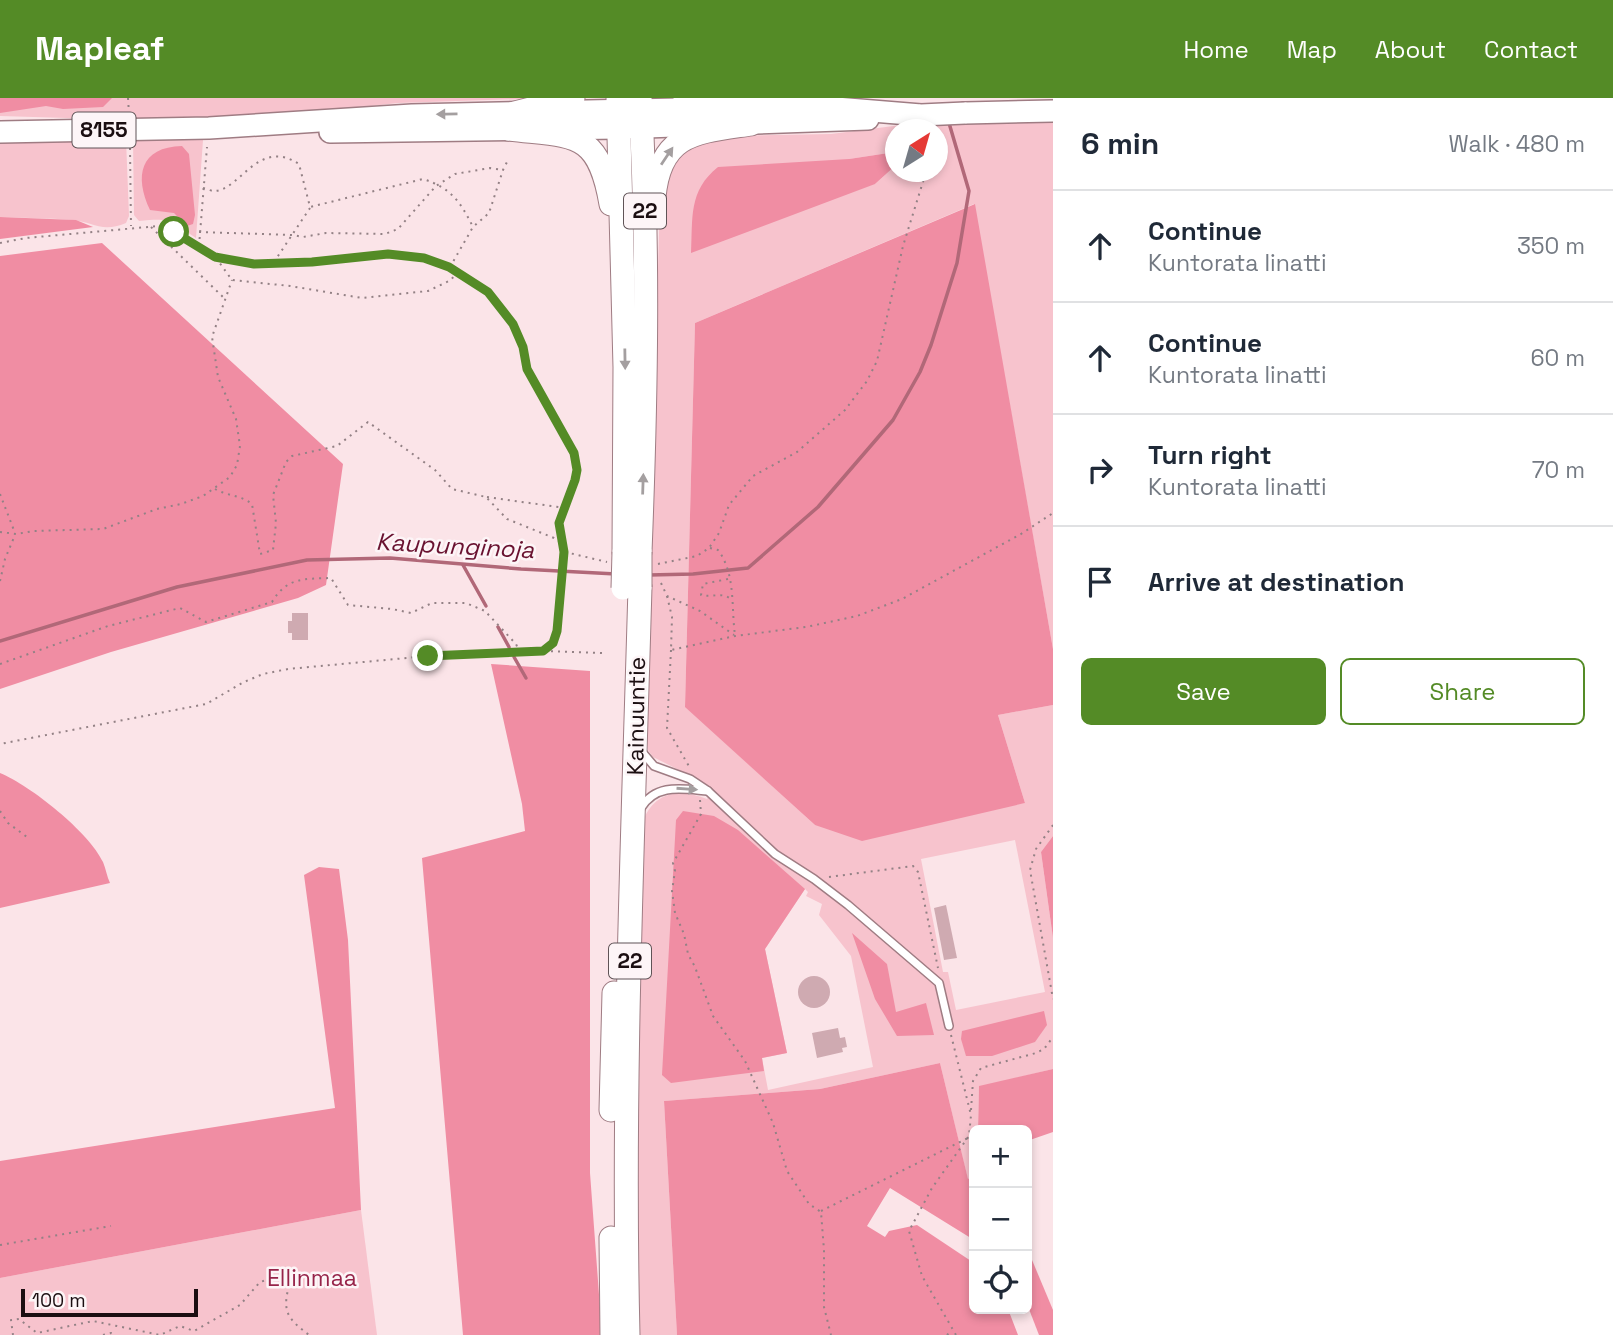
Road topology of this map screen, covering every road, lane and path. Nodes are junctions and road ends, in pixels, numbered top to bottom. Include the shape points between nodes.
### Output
1 (128, 98) edge
2 (573, 98) edge
3 (685, 98) edge
4 (1053, 111) edge
5 (630, 112) edge
6 (129, 114) dead end
7 (756, 116) junction
8 (512, 121) junction
9 (209, 128) junction
10 (0, 132) edge
11 (130, 147) dead end
12 (509, 160) dead end
13 (503, 170) junction
14 (923, 182) edge
15 (439, 184) junction
16 (203, 188) junction
17 (310, 207) junction
18 (151, 226) junction
19 (473, 227) junction
20 (131, 228) junction
21 (199, 232) junction
22 (293, 235) junction
23 (0, 243) edge
24 (199, 247) junction
25 (215, 257) junction
26 (273, 263) junction
27 (449, 267) junction
28 (458, 271) junction
29 (232, 280) junction
30 (635, 293) junction
31 (225, 300) junction
32 (215, 489) junction
33 (0, 494) edge
34 (486, 497) junction
35 (565, 508) junction
36 (1053, 513) edge
37 (0, 532) edge
38 (16, 534) junction
39 (563, 545) junction
40 (709, 548) junction
41 (641, 556) junction
42 (729, 579) junction
43 (0, 581) edge
44 (641, 586) junction
45 (667, 596) junction
46 (734, 601) junction
47 (735, 636) junction
48 (671, 650) junction
49 (543, 651) junction
50 (520, 652) junction
51 (603, 653) dead end
52 (0, 664) edge
53 (635, 738) junction
54 (0, 744) edge
55 (702, 789) junction
56 (0, 811) edge
57 (634, 821) junction
58 (1053, 825) edge
59 (27, 837) dead end
60 (814, 879) junction
61 (939, 983) junction
62 (1053, 999) edge
63 (949, 1026) joint
64 (1053, 1037) edge
65 (971, 1115) junction
66 (970, 1125) edge
67 (969, 1136) joint
68 (821, 1212) junction
69 (111, 1226) dead end
70 (0, 1245) edge
71 (953, 1330) junction
72 (13, 1335) edge
73 (103, 1335) edge
74 (115, 1335) edge
75 (309, 1335) edge
76 (612, 1335) edge
77 (628, 1335) edge
78 (831, 1335) edge
79 (947, 1335) edge
80 (956, 1335) edge

1 - 6 path
2 - 8 highway
3 - 7 highway
4 - 7 main road, bridge via 917,114 835,122
5 - 7 main road
5 - 8 main road, 8155
5 - 30 highway, Kainuuntie / 22
30 -> 7 highway via 663,158 682,140
8 - 9 main road, 8155 via 337,132
8 - 30 highway via 581,140 598,158
9 - 10 main road, 8155
9 - 16 path
11 - 20 path
12 - 13 path
13 - 15 path via 472,169
13 - 19 path via 489,213
14 - 40 path via 879,353 867,380 845,410 797,452 753,476 729,505
15 - 17 path via 423,179
15 - 19 path via 461,203
15 - 22 path via 398,229 385,234
16 - 17 path via 216,191 258,163 287,156 299,164
16 - 21 path
17 - 22 path
18 - 20 path
18 - 24 path via 174,232
18 - 31 path
19 - 27 path
20 - 23 path
21 - 22 path
21 - 24 path
22 - 26 path
24 - 25 path
25 - 26 path
25 - 29 path
26 - 27 path via 388,254 424,258
27 - 28 path
28 - 29 path via 451,280 428,291 362,298
28 - 35 path via 488,292 513,324 527,369 574,453 577,470
29 - 31 path
30 - 41 highway, Kainuuntie / 22
31 - 32 path via 212,337 218,377 236,419 240,446 237,465
32 - 34 path via 252,504 260,554 273,550 273,495 286,462 292,456 337,446 368,422 435,470 452,489
32 - 38 path via 103,529
33 - 38 path
34 - 35 path
34 - 39 path via 507,519
35 - 39 path via 559,523
36 - 47 path via 879,608 834,622
37 - 38 path
38 - 43 path
39 - 49 path via 557,631 553,643
40 - 41 path via 697,556
40 - 42 path via 718,550
41 - 44 highway, Kainuuntie / 22, bridge
42 - 46 path
42 - 46 path via 703,584 701,595 727,595
44 - 45 path
44 - 53 highway, Kainuuntie / 22
44 - 76 highway, Kainuuntie / 22 via 611,1066
45 - 47 path via 700,611
45 - 48 path
46 - 47 path
47 - 48 path
48 - 55 path via 667,728
49 - 50 path
49 - 51 path
50 - 52 path via 492,616 466,603 432,603 411,613 348,605 331,578 320,578 300,579 279,589 272,602 206,622 180,608 108,626
50 - 54 path via 428,656 264,674 206,704
53 - 55 lane via 654,766 690,779
53 - 57 highway, Kainuuntie / 22
57 -> 55 lane via 652,794
55 - 60 lane via 775,854
55 - 68 path via 701,814 673,863 675,913 713,1016 744,1061 773,1123 788,1171 809,1204
56 - 59 path
57 - 77 highway, Kainuuntie / 22 via 626,1147
58 - 62 path via 1036,849 1030,870
60 - 61 lane
60 - 61 path via 913,866 918,872
61 - 63 lane
63 - 65 path
64 - 65 path via 1044,1049 981,1068 973,1081
65 - 66 path
67 - 68 path
67 - 71 path via 932,1188 909,1231 922,1276
68 - 78 path via 824,1307
69 - 70 path
71 - 79 path
71 - 80 path
72 - 75 path via 11,1320 19,1319 37,1333 93,1321 160,1335 180,1326 194,1331 240,1305 260,1282 273,1278 282,1280 288,1290 288,1316
73 - 74 path

